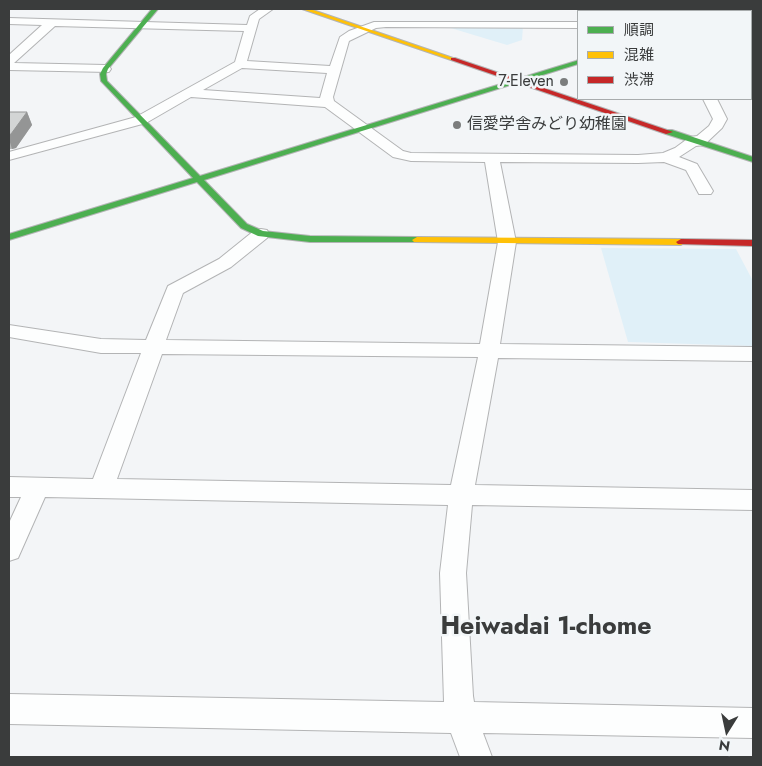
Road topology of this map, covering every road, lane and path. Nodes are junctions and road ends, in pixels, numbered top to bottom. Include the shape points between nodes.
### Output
1 (155, 9) edge
2 (268, 9) edge
3 (305, 9) edge
4 (9, 22) edge
5 (52, 23) junction
6 (142, 25) junction
7 (577, 25) edge
8 (251, 28) junction
9 (364, 28) junction
10 (9, 61) edge
11 (577, 62) edge
12 (240, 64) junction
13 (9, 66) edge
14 (105, 69) junction
15 (334, 70) junction
16 (518, 80) junction
17 (188, 93) junction
18 (710, 100) edge
19 (328, 103) junction
20 (141, 120) junction
21 (363, 128) junction
22 (697, 141) junction
23 (9, 156) edge
24 (666, 157) junction
25 (492, 158) junction
26 (753, 160) edge
27 (197, 178) junction
28 (705, 191) dead end
29 (261, 234) junction
30 (9, 237) edge
31 (507, 242) junction
32 (753, 243) edge
33 (9, 331) edge
34 (152, 346) junction
35 (489, 352) junction
36 (753, 354) edge
37 (9, 487) edge
38 (37, 488) junction
39 (101, 489) junction
40 (461, 494) junction
41 (753, 500) edge
42 (9, 550) edge
43 (9, 709) edge
44 (461, 718) junction
45 (753, 723) edge
46 (476, 757) edge

1 - 6 street
2 - 8 street via 258,14
3 - 9 street
4 - 5 street
5 - 6 street
5 - 10 street
6 - 8 street
6 - 14 street
7 - 9 street via 507,21 386,24
8 - 12 street
9 - 15 street via 344,39
9 - 16 street
11 - 16 street
12 - 15 street
12 - 17 street
13 - 14 street
14 - 20 street via 104,81
15 - 19 street via 326,97
16 - 21 street
16 - 22 street
17 - 19 street
17 - 20 street
18 - 22 street via 720,119 715,128
19 - 21 street
20 - 23 street
20 - 27 street
21 - 25 street via 398,154
21 - 27 street
22 - 24 street
22 - 26 street
24 - 25 street
24 - 28 street via 692,167
25 - 31 street
27 - 29 street via 244,226
27 - 30 street
29 - 31 street via 310,239
29 - 34 street via 225,263 175,290
31 - 32 street
31 - 35 street
33 - 34 street via 101,346
34 - 35 street
34 - 39 street
35 - 36 street
35 - 40 street
37 - 38 street
38 - 39 street
38 - 42 street
39 - 40 street
40 - 41 street
40 - 44 street via 453,573
43 - 44 street
44 - 45 street
44 - 46 street

